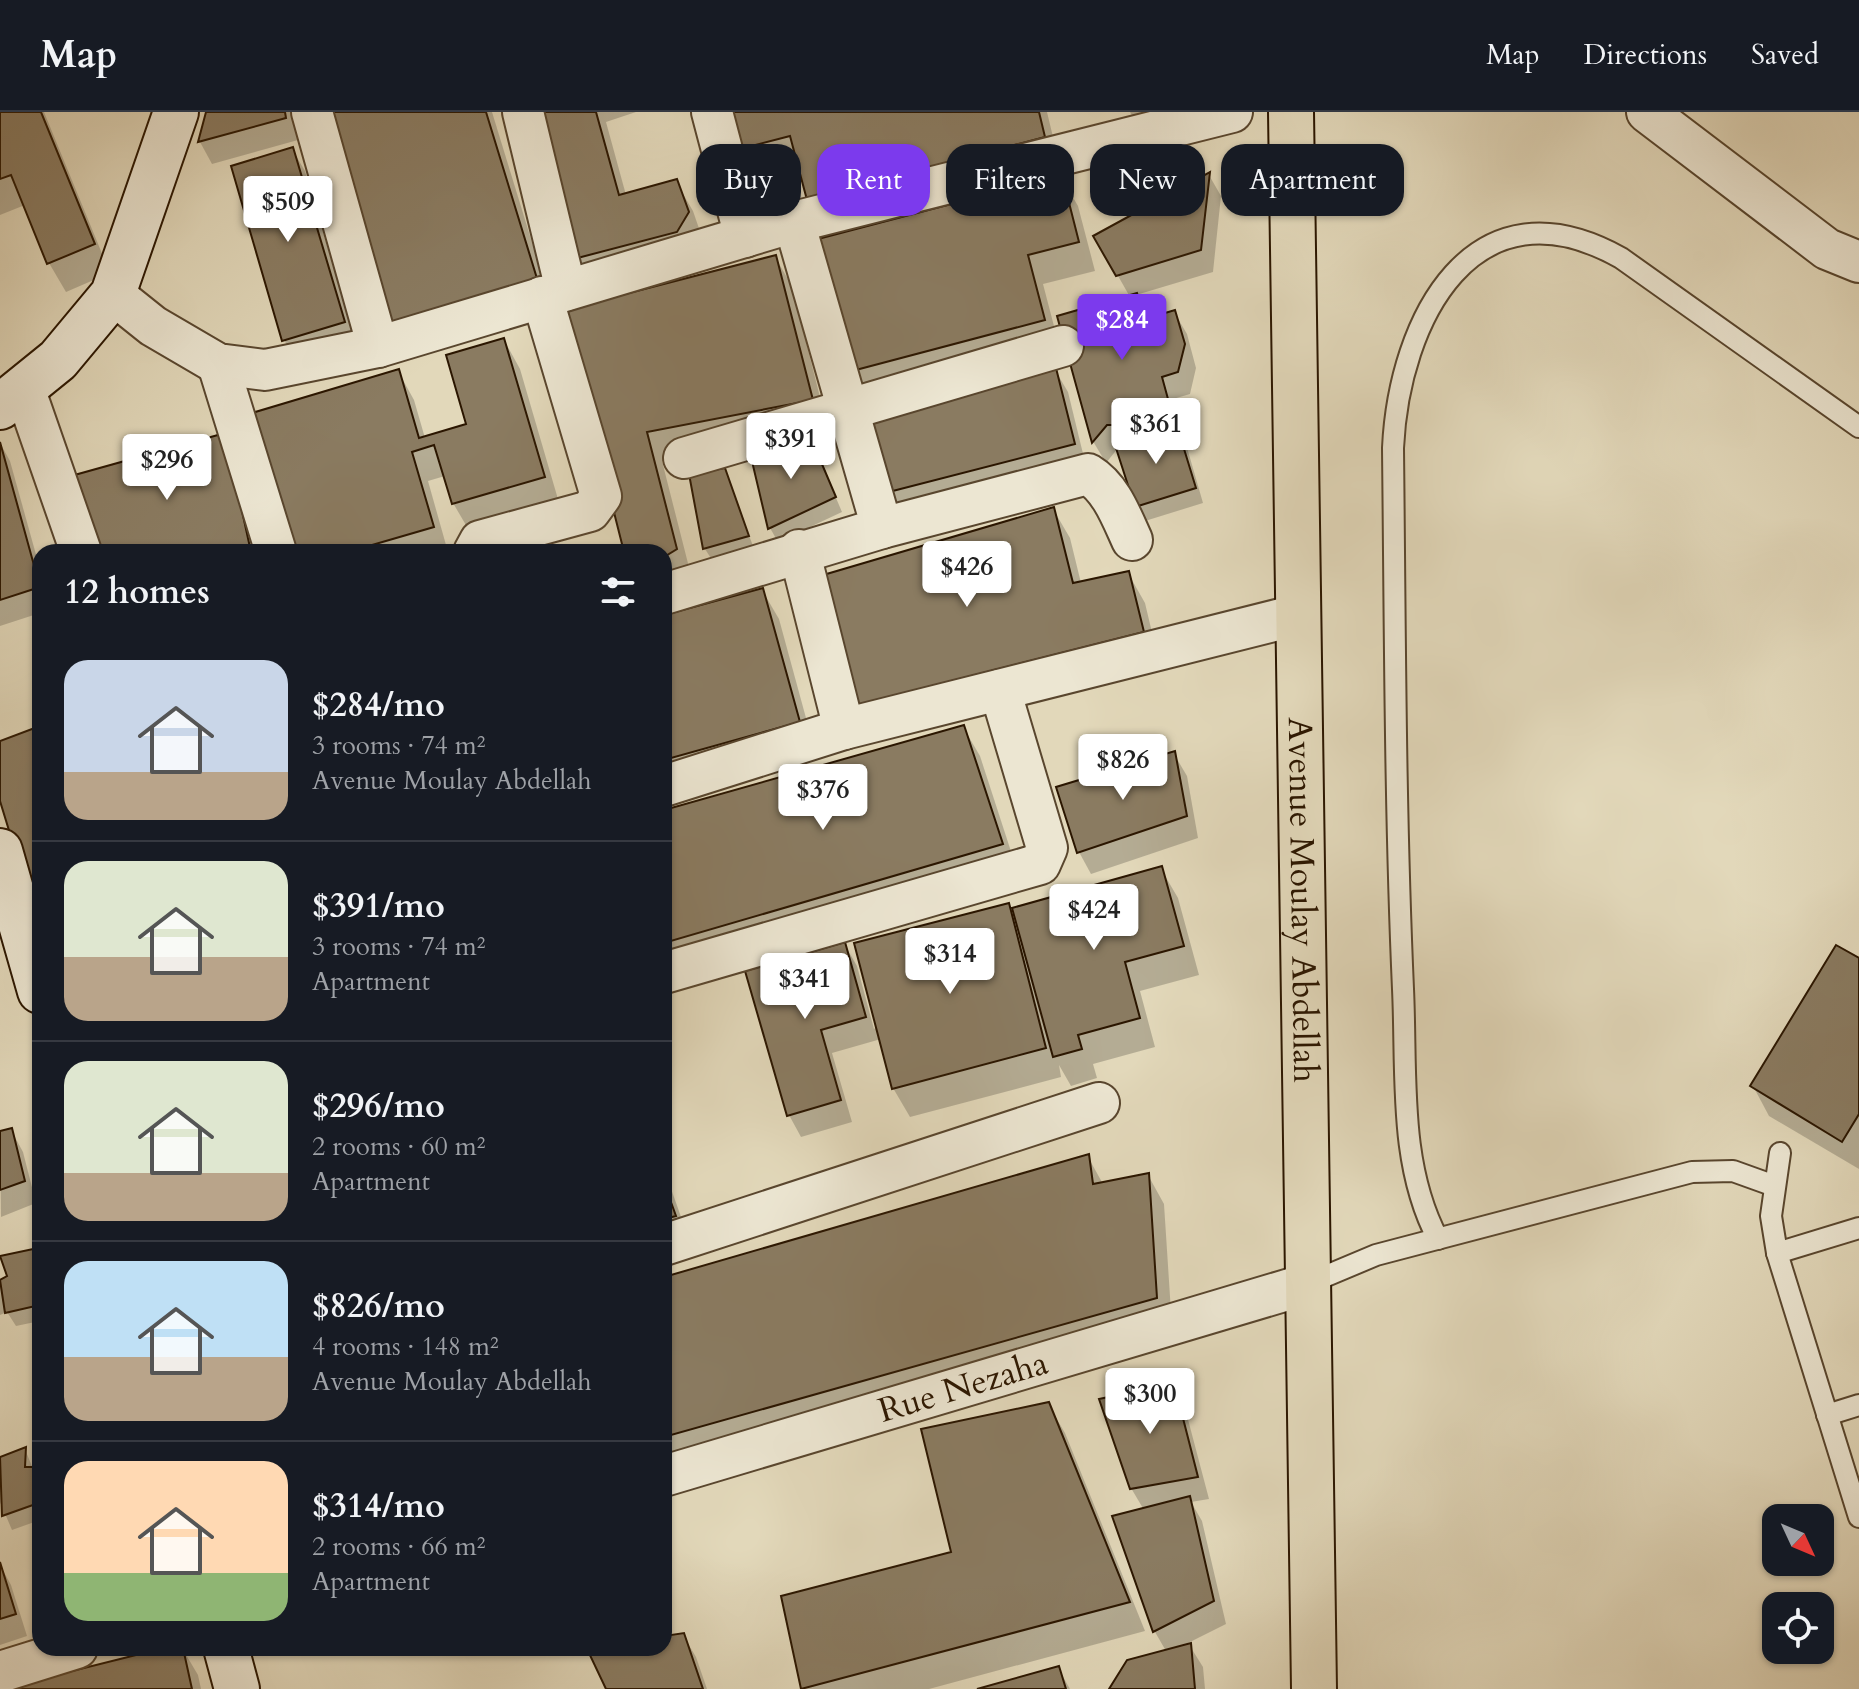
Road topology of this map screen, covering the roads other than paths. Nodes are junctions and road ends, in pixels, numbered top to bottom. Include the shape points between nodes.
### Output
1 (176, 112) edge
2 (312, 112) edge
3 (523, 112) edge
4 (712, 112) edge
5 (1232, 112) edge
6 (1291, 112) edge
7 (1647, 112) edge
8 (794, 222) junction
9 (745, 237) junction
10 (1859, 262) edge
11 (113, 294) junction
12 (554, 294) junction
13 (1063, 346) dead end
14 (378, 347) junction
15 (218, 364) junction
16 (12, 398) edge
17 (848, 410) junction
18 (1859, 427) edge
19 (684, 458) dead end
20 (882, 528) junction
21 (1132, 540) dead end
22 (77, 544) edge
23 (274, 544) edge
24 (478, 544) edge
25 (799, 550) junction
26 (672, 591) edge
27 (1297, 615) junction
28 (1000, 690) junction
29 (844, 729) junction
30 (672, 783) edge
31 (0, 851) edge
32 (32, 963) edge
33 (672, 971) edge
34 (1099, 1103) dead end
35 (1780, 1153) dead end
36 (1772, 1185) junction
37 (1859, 1228) edge
38 (1438, 1239) junction
39 (672, 1242) edge
40 (1777, 1253) junction
41 (1307, 1284) junction
42 (1859, 1405) edge
43 (1827, 1415) junction
44 (672, 1474) edge
45 (1859, 1517) edge
46 (51, 1656) edge
47 (228, 1656) edge
48 (0, 1672) edge
49 (237, 1689) edge
50 (1314, 1689) edge

1 - 11 street
2 - 14 street
3 - 12 street
4 - 9 street
5 - 8 street
6 - 27 main road, Avenue Moulay Abdellah
7 - 10 street via 1827,249
8 - 9 street
8 - 17 street
9 - 12 street
11 - 15 street via 153,326
11 - 16 street via 58,360
12 - 14 street
12 - 24 street via 601,496 590,511
13 - 17 street
14 - 15 street via 265,370
15 - 23 street
16 - 22 street
17 - 19 street
17 - 20 street
18 - 38 lane via 1621,258 1580,238 1530,234 1505,239 1460,264 1429,304 1398,388 1393,526 1397,854 1410,1140 1417,1192
20 - 21 street via 1088,474 1117,506
20 - 25 street
25 - 26 street
25 - 29 street
27 - 28 street
27 - 41 main road, Avenue Moulay Abdellah
28 - 29 street
28 - 33 street via 1047,848 1040,864
29 - 30 street
31 - 32 street
34 - 39 street
35 - 36 lane
36 - 38 lane via 1733,1171 1692,1172
36 - 40 lane
37 - 40 lane
38 - 41 lane via 1376,1255
40 - 43 lane
41 - 44 street, Rue Nezaha
41 - 50 main road, Avenue Moulay Abdellah
42 - 43 lane
43 - 45 lane
46 - 48 street
47 - 49 street

